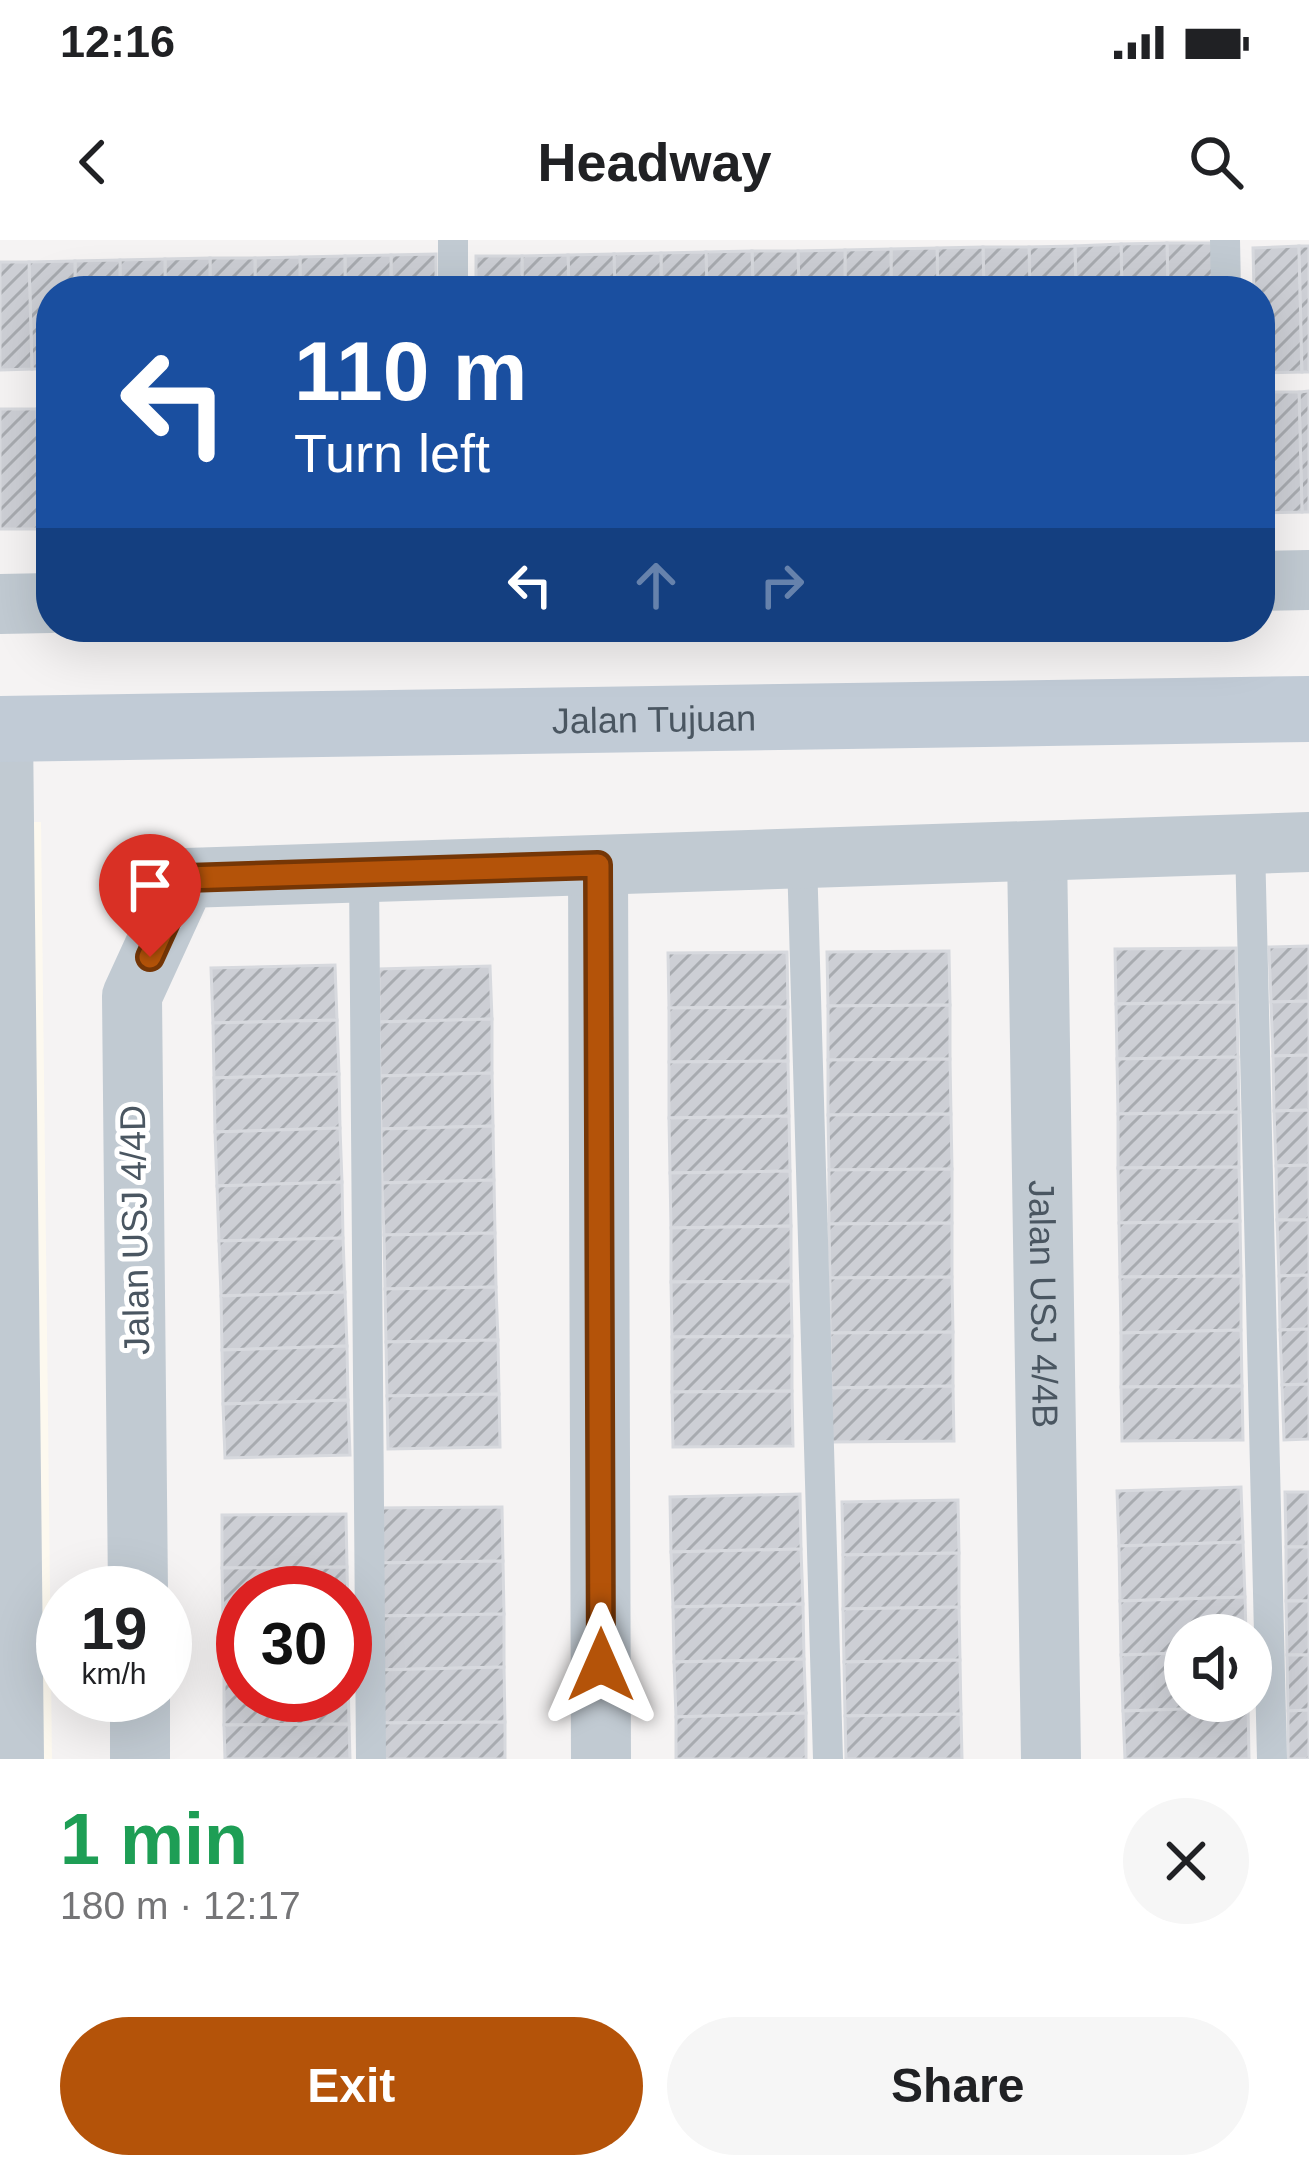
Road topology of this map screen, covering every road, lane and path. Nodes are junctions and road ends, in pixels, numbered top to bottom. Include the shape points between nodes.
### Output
1 (453, 240) edge
2 (1225, 240) edge
3 (453, 276) edge
4 (1226, 276) edge
5 (1309, 580) edge
6 (1275, 581) edge
7 (36, 603) edge
8 (0, 604) edge
9 (1309, 709) edge
10 (1, 729) edge
11 (1309, 842) edge
12 (1250, 844) junction
13 (1037, 851) junction
14 (802, 859) junction
15 (598, 865) junction
16 (364, 872) junction
17 (138, 1566) edge
18 (140, 1722) edge
19 (14, 1759) edge
20 (140, 1759) edge
21 (371, 1759) edge
22 (601, 1759) edge
23 (828, 1759) edge
24 (1051, 1759) edge
25 (1272, 1759) edge

1 - 3 lane
2 - 4 lane
5 - 6 street
7 - 8 street
9 - 10 street, Jalan Tujuan
10 - 19 street
11 - 12 street
12 - 13 street
12 - 25 lane
13 - 14 street
13 - 24 street, Jalan USJ 4/4B
14 - 15 street
14 - 23 lane
15 - 16 street
15 - 22 street
16 - 17 street, Jalan USJ 4/4D via 186,878 132,996
16 - 21 lane
18 - 20 street

